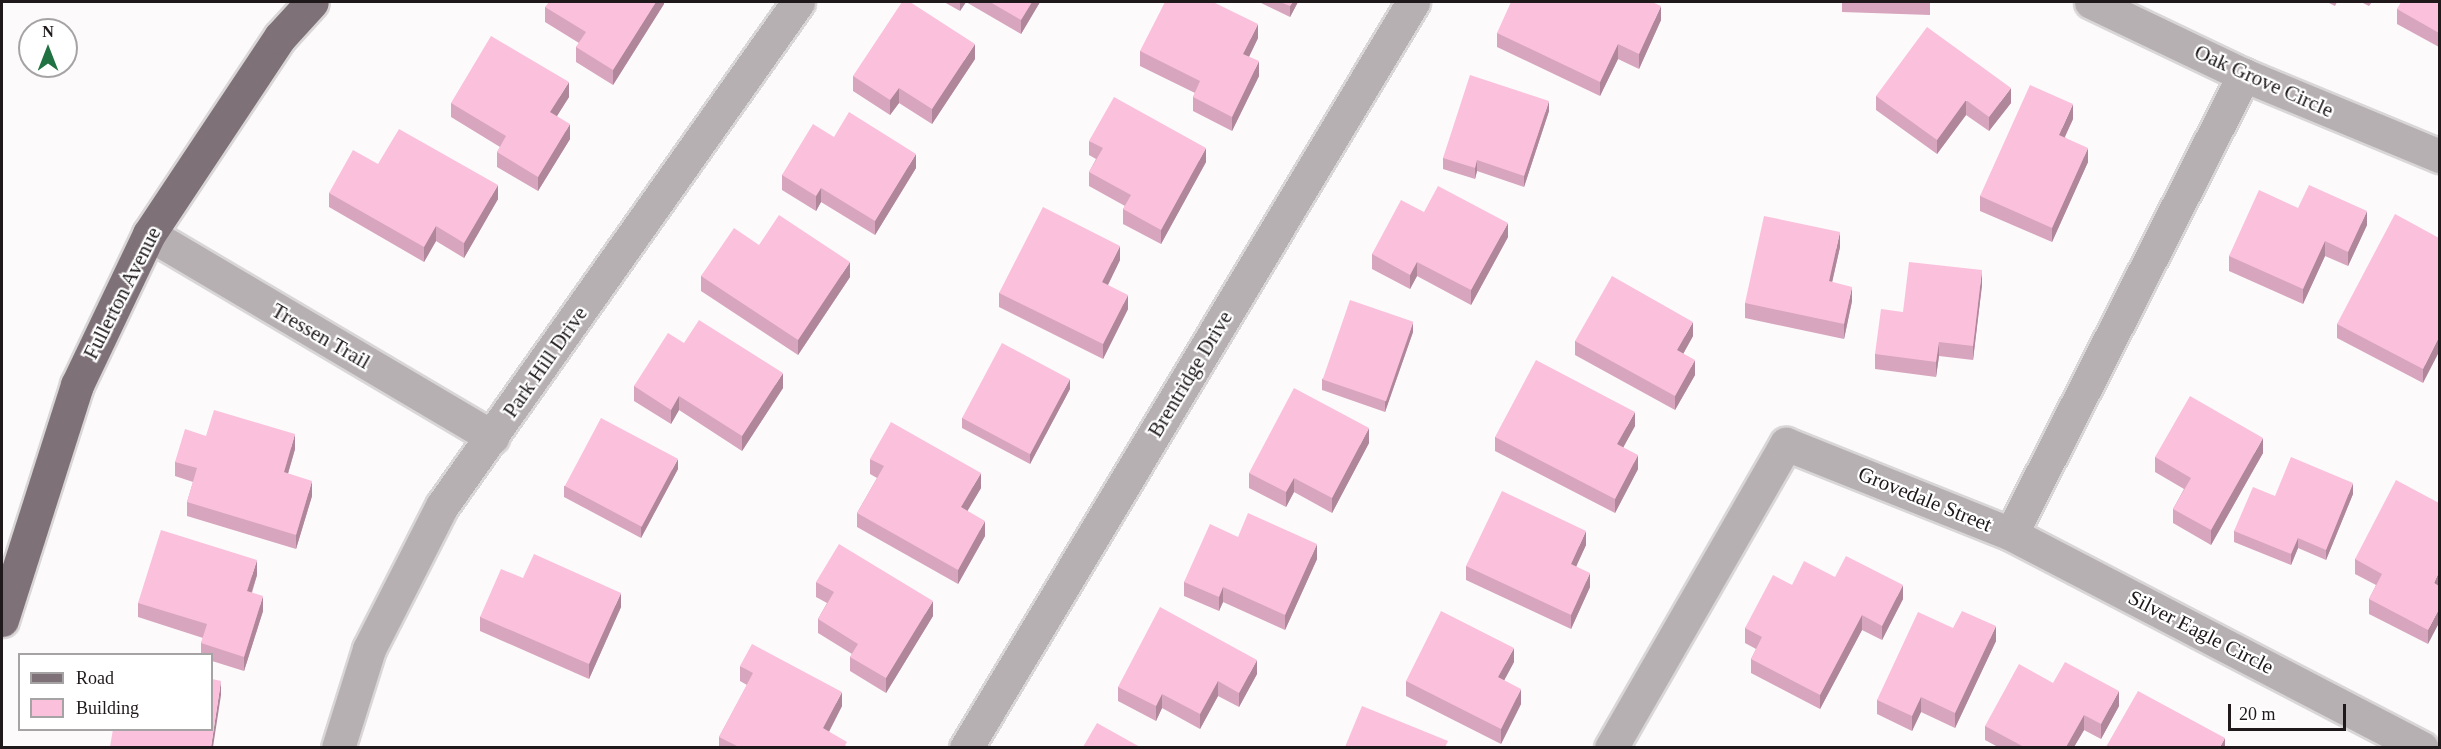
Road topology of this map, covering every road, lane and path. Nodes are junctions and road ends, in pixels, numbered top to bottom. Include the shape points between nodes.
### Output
1 (312, 2) edge
2 (798, 2) edge
3 (1413, 2) edge
4 (2091, 2) edge
5 (2244, 75) junction
6 (2439, 156) edge
7 (149, 234) junction
8 (492, 437) junction
9 (2011, 534) junction
10 (2, 620) edge
11 (338, 747) edge
12 (966, 747) edge
13 (1611, 747) edge
14 (2422, 747) edge

1 - 7 main road, Fullerton Avenue via 280,38
2 - 8 street, Park Hill Drive
3 - 12 street, Brentridge Drive
4 - 5 street, Oak Grove Circle
5 - 6 street, Oak Grove Circle
5 - 9 street, Grovedale Street
7 - 8 street, Tressen Trail
7 - 10 main road, Fullerton Avenue via 77,385
8 - 11 street, Park Hill Drive via 442,506 369,649
9 - 13 street, Grovedale Street via 1786,444
9 - 14 street, Silver Eagle Circle

